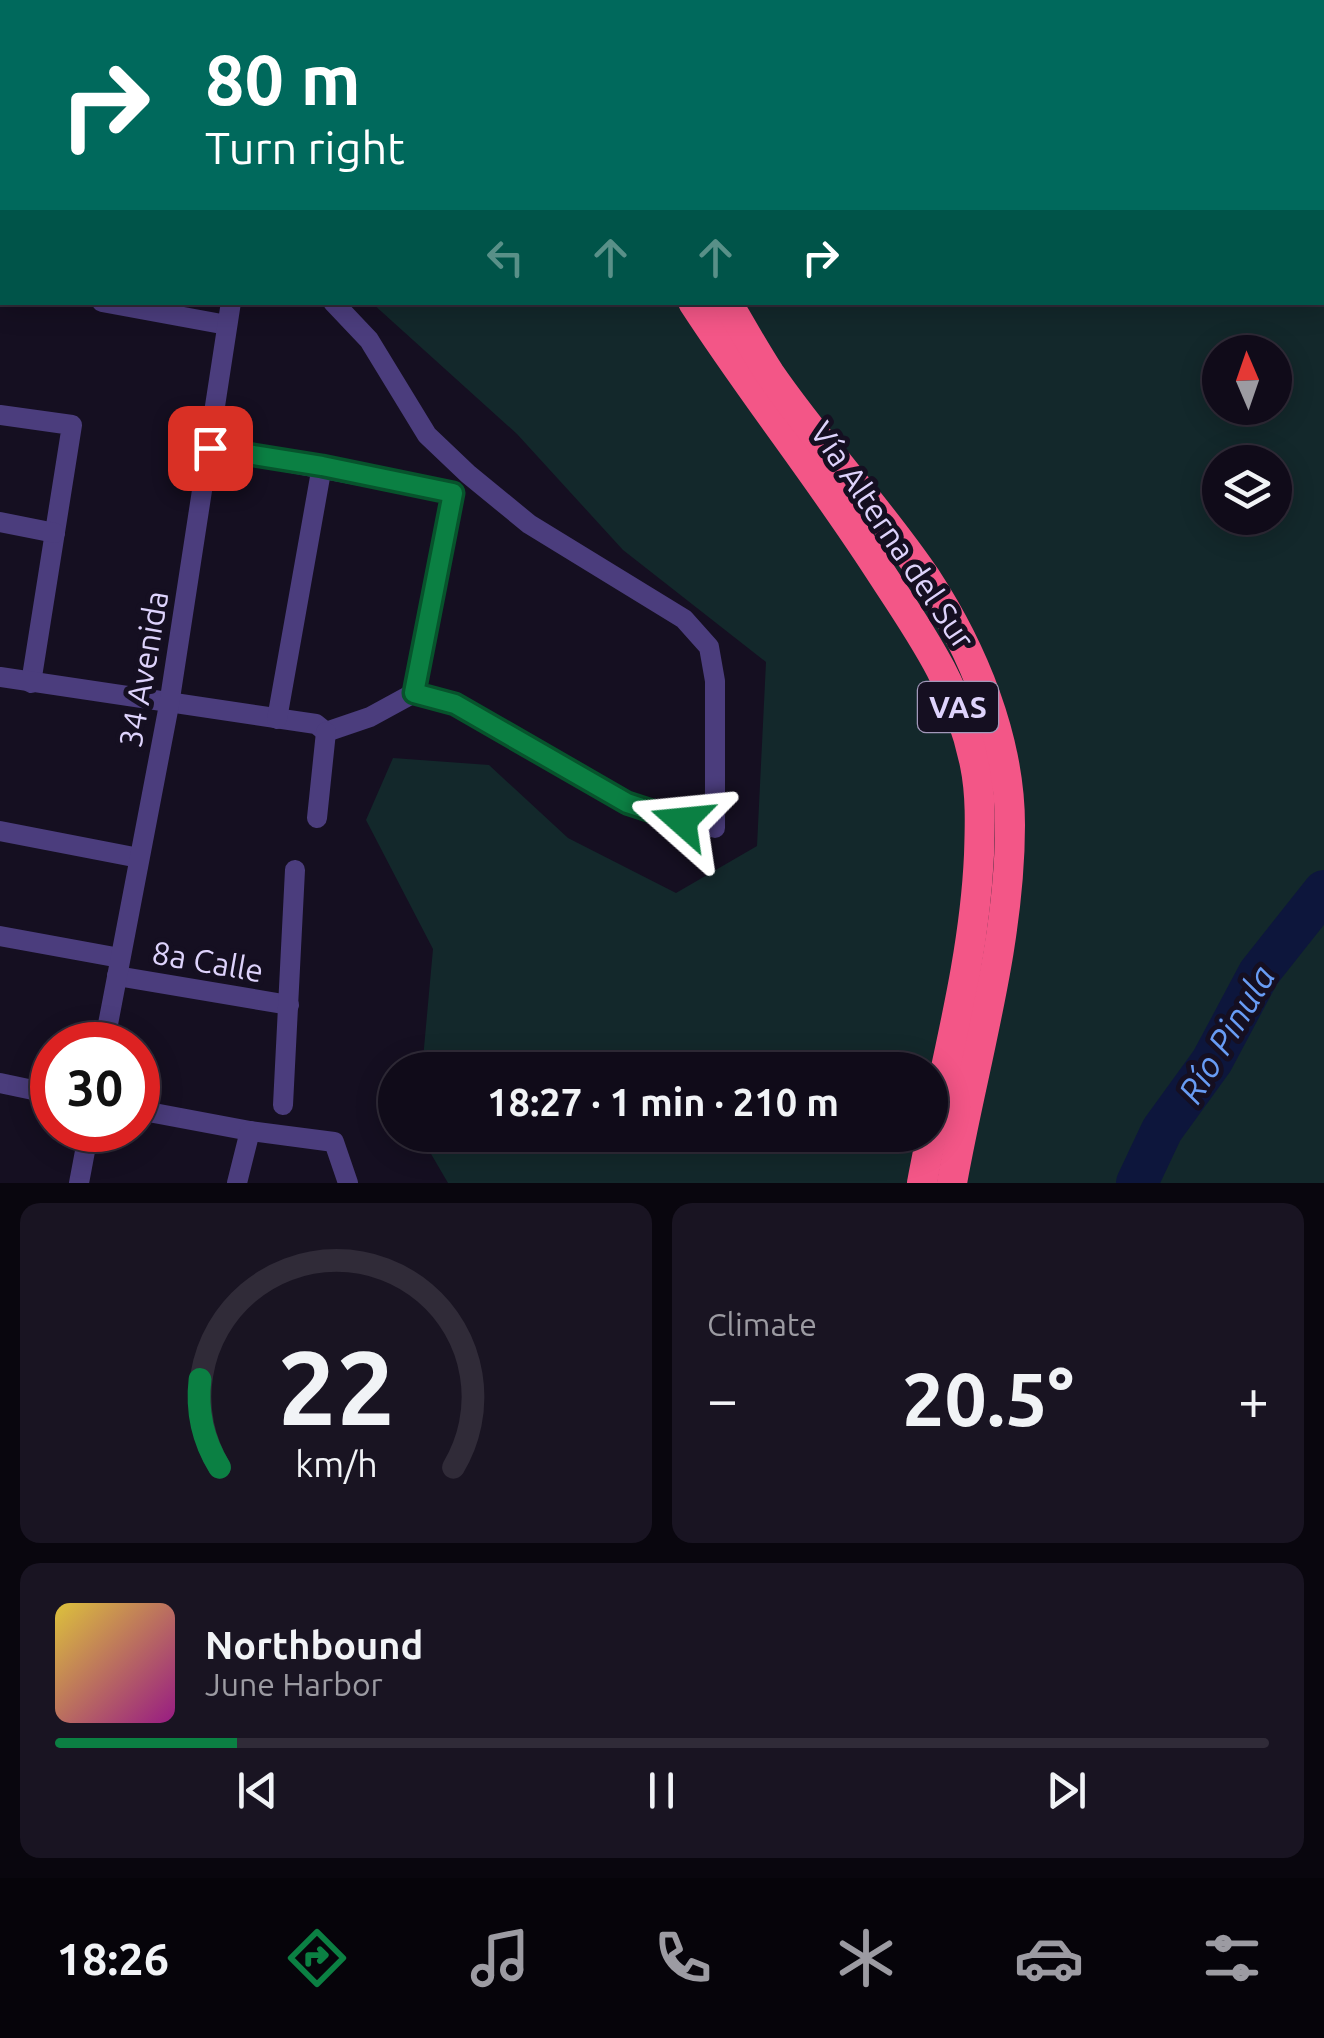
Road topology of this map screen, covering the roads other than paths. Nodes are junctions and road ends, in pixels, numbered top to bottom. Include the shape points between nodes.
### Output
1 (118, 305) edge
2 (231, 305) edge
3 (336, 305) edge
4 (696, 305) edge
5 (729, 305) edge
6 (228, 325) junction
7 (0, 414) edge
8 (210, 448) junction
9 (322, 466) junction
10 (0, 522) edge
11 (55, 533) junction
12 (0, 677) edge
13 (31, 683) junction
14 (414, 693) junction
15 (169, 705) junction
16 (277, 719) junction
17 (326, 732) junction
18 (317, 818) dead end
19 (682, 821) dead end
20 (716, 828) dead end
21 (0, 830) edge
22 (139, 858) junction
23 (295, 870) dead end
24 (0, 936) edge
25 (119, 967) junction
26 (289, 1006) junction
27 (108, 1022) edge
28 (0, 1083) edge
29 (30, 1089) edge
30 (283, 1105) dead end
31 (160, 1114) edge
32 (250, 1131) junction
33 (85, 1152) edge
34 (79, 1183) edge
35 (237, 1183) edge
36 (348, 1183) edge
37 (922, 1183) edge
38 (952, 1183) edge

1 - 6 street
2 - 6 street, 34 Avenida
3 - 20 street via 368,340 426,434 468,474 528,524 684,618 709,647 716,681
4 - 37 highway, Vía Alterna del Sur / VAS via 936,656 976,766 976,900
5 - 38 highway, Vía Alterna del Sur / VAS via 770,374 926,579 988,700 1004,761 1010,822 1006,903
6 - 8 street, 34 Avenida
7 - 11 street via 72,425
8 - 9 street
8 - 15 street, 34 Avenida
9 - 14 street via 453,493
9 - 16 street
10 - 11 street
11 - 13 street
12 - 13 street
13 - 15 street
14 - 17 street
14 - 19 street via 455,704 627,803
15 - 16 street
15 - 22 street, 34 Avenida
16 - 17 street via 316,724
17 - 18 street
21 - 22 street
22 - 25 street, 34 Avenida
23 - 26 street, 8a Calle
24 - 25 street, 8a Calle
25 - 26 street, 8a Calle
25 - 27 street, 34 Avenida
26 - 30 street, 8a Calle
28 - 29 street
31 - 32 street
32 - 35 street
32 - 36 street via 334,1142
33 - 34 street

